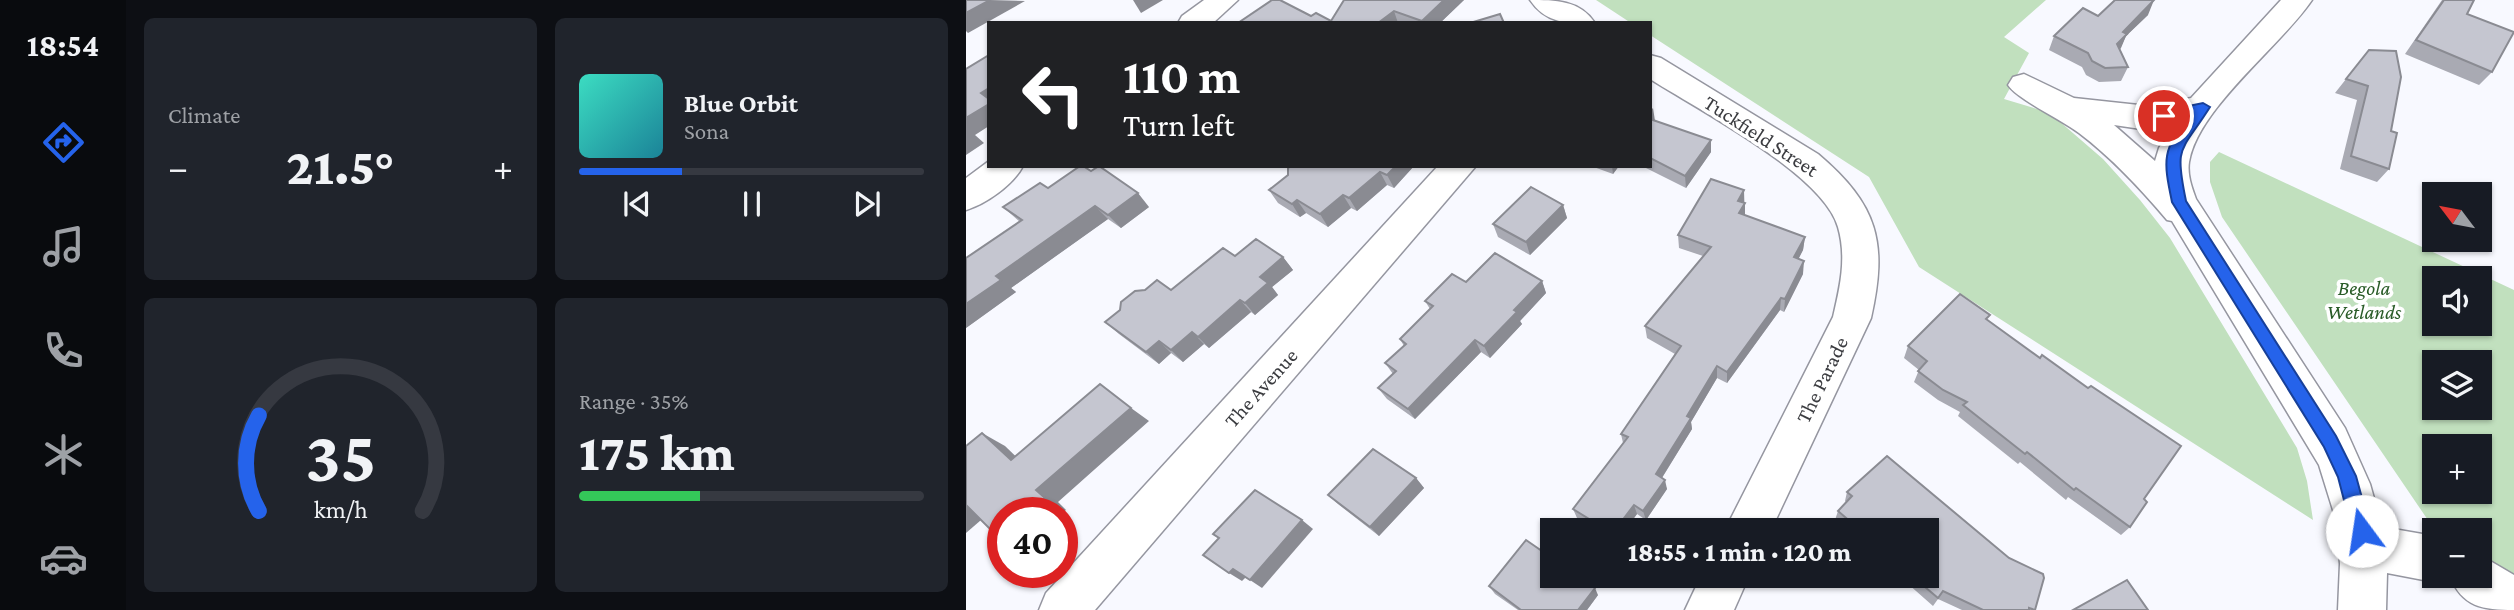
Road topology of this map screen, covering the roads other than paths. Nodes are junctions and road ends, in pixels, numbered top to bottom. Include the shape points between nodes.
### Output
1 (1223, 0) edge
2 (1545, 0) edge
3 (2297, 0) edge
4 (1196, 21) edge
5 (1577, 21) edge
6 (1652, 66) edge
7 (2024, 85) dead end
8 (2203, 107) junction
9 (2069, 108) junction
10 (1003, 168) edge
11 (1457, 168) edge
12 (966, 197) edge
13 (1856, 222) joint
14 (2193, 225) junction
15 (1754, 518) edge
16 (2364, 546) junction
17 (2422, 557) edge
18 (1720, 588) edge
19 (2492, 588) edge
20 (2514, 602) edge
21 (1063, 610) edge
22 (1709, 610) edge
23 (2362, 610) edge

1 - 4 street
2 - 5 street
3 - 8 street
6 - 13 street, Tuckfield Street via 1804,161 1830,182
7 - 9 street
8 - 9 street via 2148,118
8 - 14 street via 2182,134 2171,165 2179,202
9 - 14 street via 2123,150
10 - 12 street
11 - 21 street, The Avenue
13 - 15 street, The Parade via 1863,271 1852,318
14 - 16 street via 2330,442 2360,515
16 - 17 street
16 - 23 street
18 - 22 street
19 - 20 street

